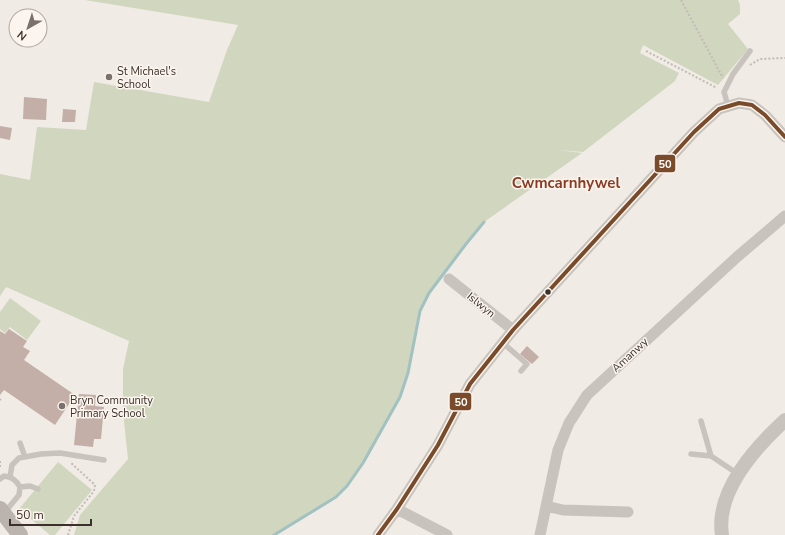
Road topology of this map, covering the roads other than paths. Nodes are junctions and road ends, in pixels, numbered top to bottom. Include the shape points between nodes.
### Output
1 (750, 51) dead end
2 (728, 106) junction
3 (785, 137) edge
4 (785, 216) edge
5 (449, 279) dead end
6 (513, 330) junction
7 (503, 343) junction
8 (521, 371) dead end
9 (785, 420) edge
10 (701, 421) dead end
11 (20, 443) dead end
12 (691, 454) dead end
13 (711, 456) junction
14 (25, 457) junction
15 (104, 460) dead end
16 (738, 474) junction
17 (10, 477) junction
18 (0, 479) edge
19 (20, 487) junction
20 (38, 489) dead end
21 (546, 506) junction
22 (397, 509) junction
23 (2, 512) edge
24 (628, 512) dead end
25 (20, 535) edge
26 (378, 535) edge
27 (447, 535) edge
28 (540, 535) edge
29 (722, 535) edge

1 - 2 lane via 731,77 724,92
2 - 3 street via 739,103 752,105
2 - 6 street via 720,109 694,132
4 - 21 street, Amanwy via 587,394 569,423 558,450
5 - 6 street, Islwyn
6 - 7 street
7 - 8 lane via 527,364
7 - 22 street via 470,384 438,445
9 - 16 street via 756,450
10 - 13 lane
11 - 14 lane
12 - 13 lane
13 - 16 lane
14 - 15 lane via 67,454
14 - 17 lane via 19,458 12,465
16 - 29 street via 723,511
17 - 18 lane via 4,476
17 - 19 lane via 16,480
19 - 20 lane via 30,486
19 - 23 lane via 19,495
21 - 24 street via 563,510
21 - 28 street, Amanwy
22 - 26 street
22 - 27 street
23 - 25 main road

